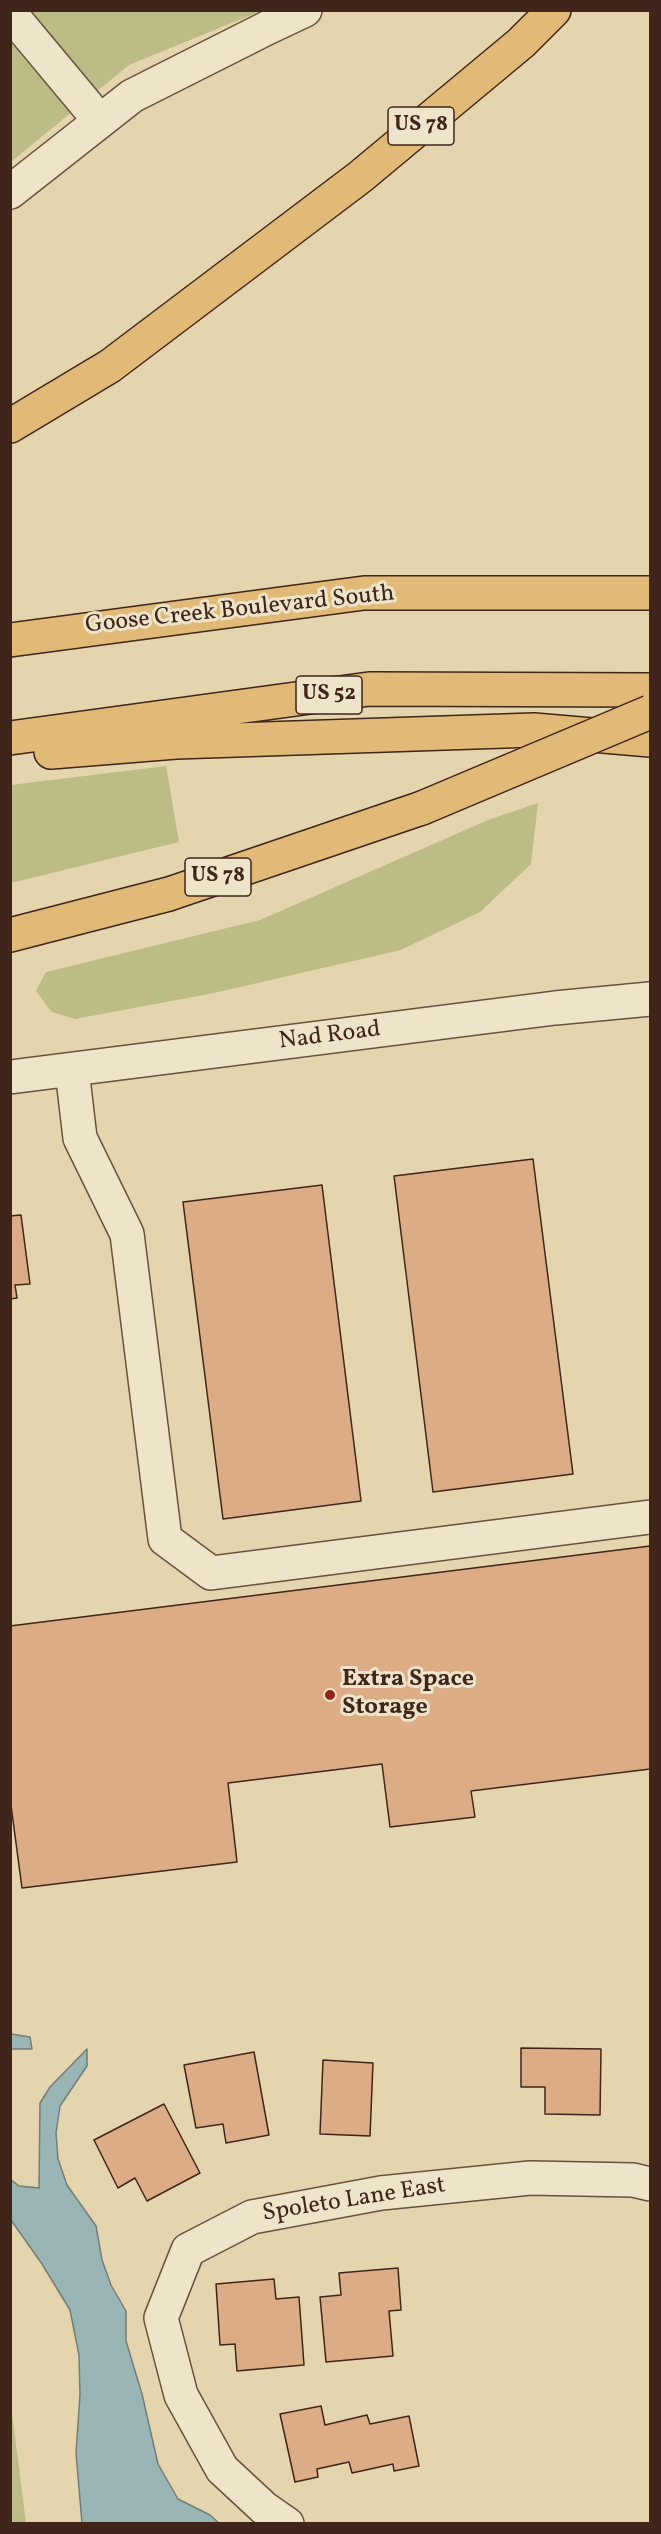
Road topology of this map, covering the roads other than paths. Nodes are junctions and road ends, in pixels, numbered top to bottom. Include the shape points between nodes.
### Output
1 (305, 10) edge
2 (554, 10) edge
3 (10, 13) edge
4 (100, 121) junction
5 (10, 192) edge
6 (10, 426) edge
7 (651, 593) edge
8 (10, 640) edge
9 (651, 690) edge
10 (651, 712) edge
11 (10, 738) edge
12 (651, 740) edge
13 (10, 755) edge
14 (10, 935) edge
15 (651, 999) edge
16 (72, 1070) junction
17 (10, 1077) edge
18 (651, 1517) edge
19 (642, 2182) edge
20 (287, 2523) edge

1 - 4 street via 132,96
2 - 6 highway, US 78 via 360,177 110,366
3 - 4 street
4 - 5 street
7 - 8 highway, Goose Creek Boulevard South via 364,593
9 - 11 highway, US 52 via 369,689
10 - 14 highway, US 78, bridge via 422,808 169,894
12 - 13 highway via 534,730 176,742
15 - 16 street, Nad Road
16 - 17 street, Nad Road
16 - 18 street via 80,1138 127,1234 165,1539 211,1573
19 - 20 street, Spoleto Lane East via 530,2178 381,2193 252,2217 188,2250 161,2318 181,2395 222,2469 264,2508

